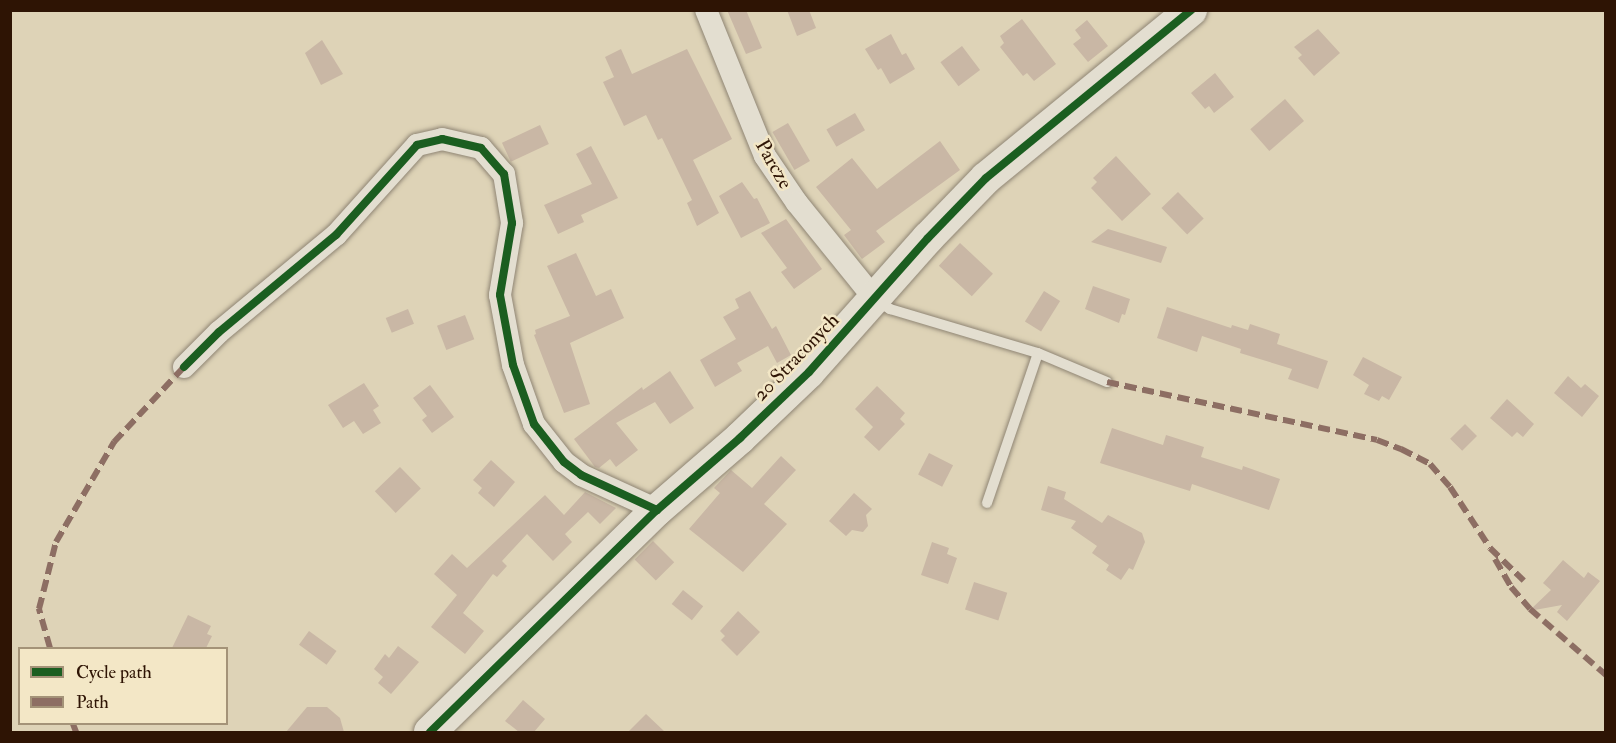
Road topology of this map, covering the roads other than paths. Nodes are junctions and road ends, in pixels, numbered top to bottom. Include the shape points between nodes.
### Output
1 (706, 10) edge
2 (1191, 10) edge
3 (874, 298) junction
4 (1038, 353) junction
5 (184, 367) dead end
6 (1107, 382) dead end
7 (987, 503) dead end
8 (657, 510) junction
9 (430, 732) edge

1 - 3 street, Parcze via 765,156 797,203
2 - 3 main road, 20 Straconych via 986,178
3 - 4 lane via 890,309
3 - 8 main road, 20 Straconych via 809,372
4 - 6 lane
4 - 7 lane
5 - 8 street via 219,332 336,235 417,145 442,139 481,148 504,174 512,224 500,295 513,365 534,424 547,445 581,475
8 - 9 main road, 20 Straconych

